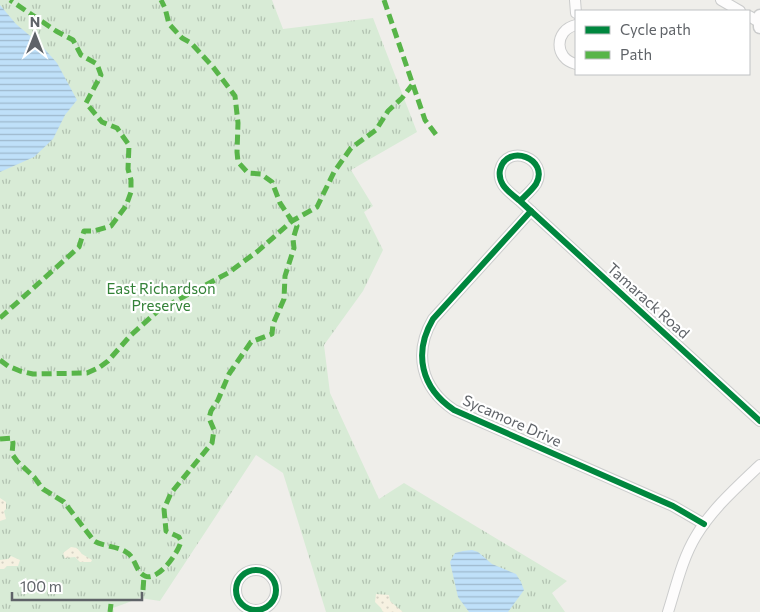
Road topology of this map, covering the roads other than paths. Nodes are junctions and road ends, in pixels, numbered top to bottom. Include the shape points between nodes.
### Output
1 (721, 0) edge
2 (738, 10) edge
3 (575, 24) edge
4 (575, 64) edge
5 (520, 201) junction
6 (531, 211) junction
7 (760, 420) edge
8 (760, 464) edge
9 (704, 524) junction
10 (668, 612) edge

1 - 2 street
3 - 4 street via 562,34 559,46 564,58
5 - 5 street, Tamarack Road via 503,184 500,173 507,159 519,155 530,158 538,172 536,184
5 - 6 street, Tamarack Road
6 - 7 street, Tamarack Road
6 - 9 street, Sycamore Drive via 433,319 423,343 422,360 430,385 454,410 674,506
8 - 9 street
9 - 10 street via 689,550

